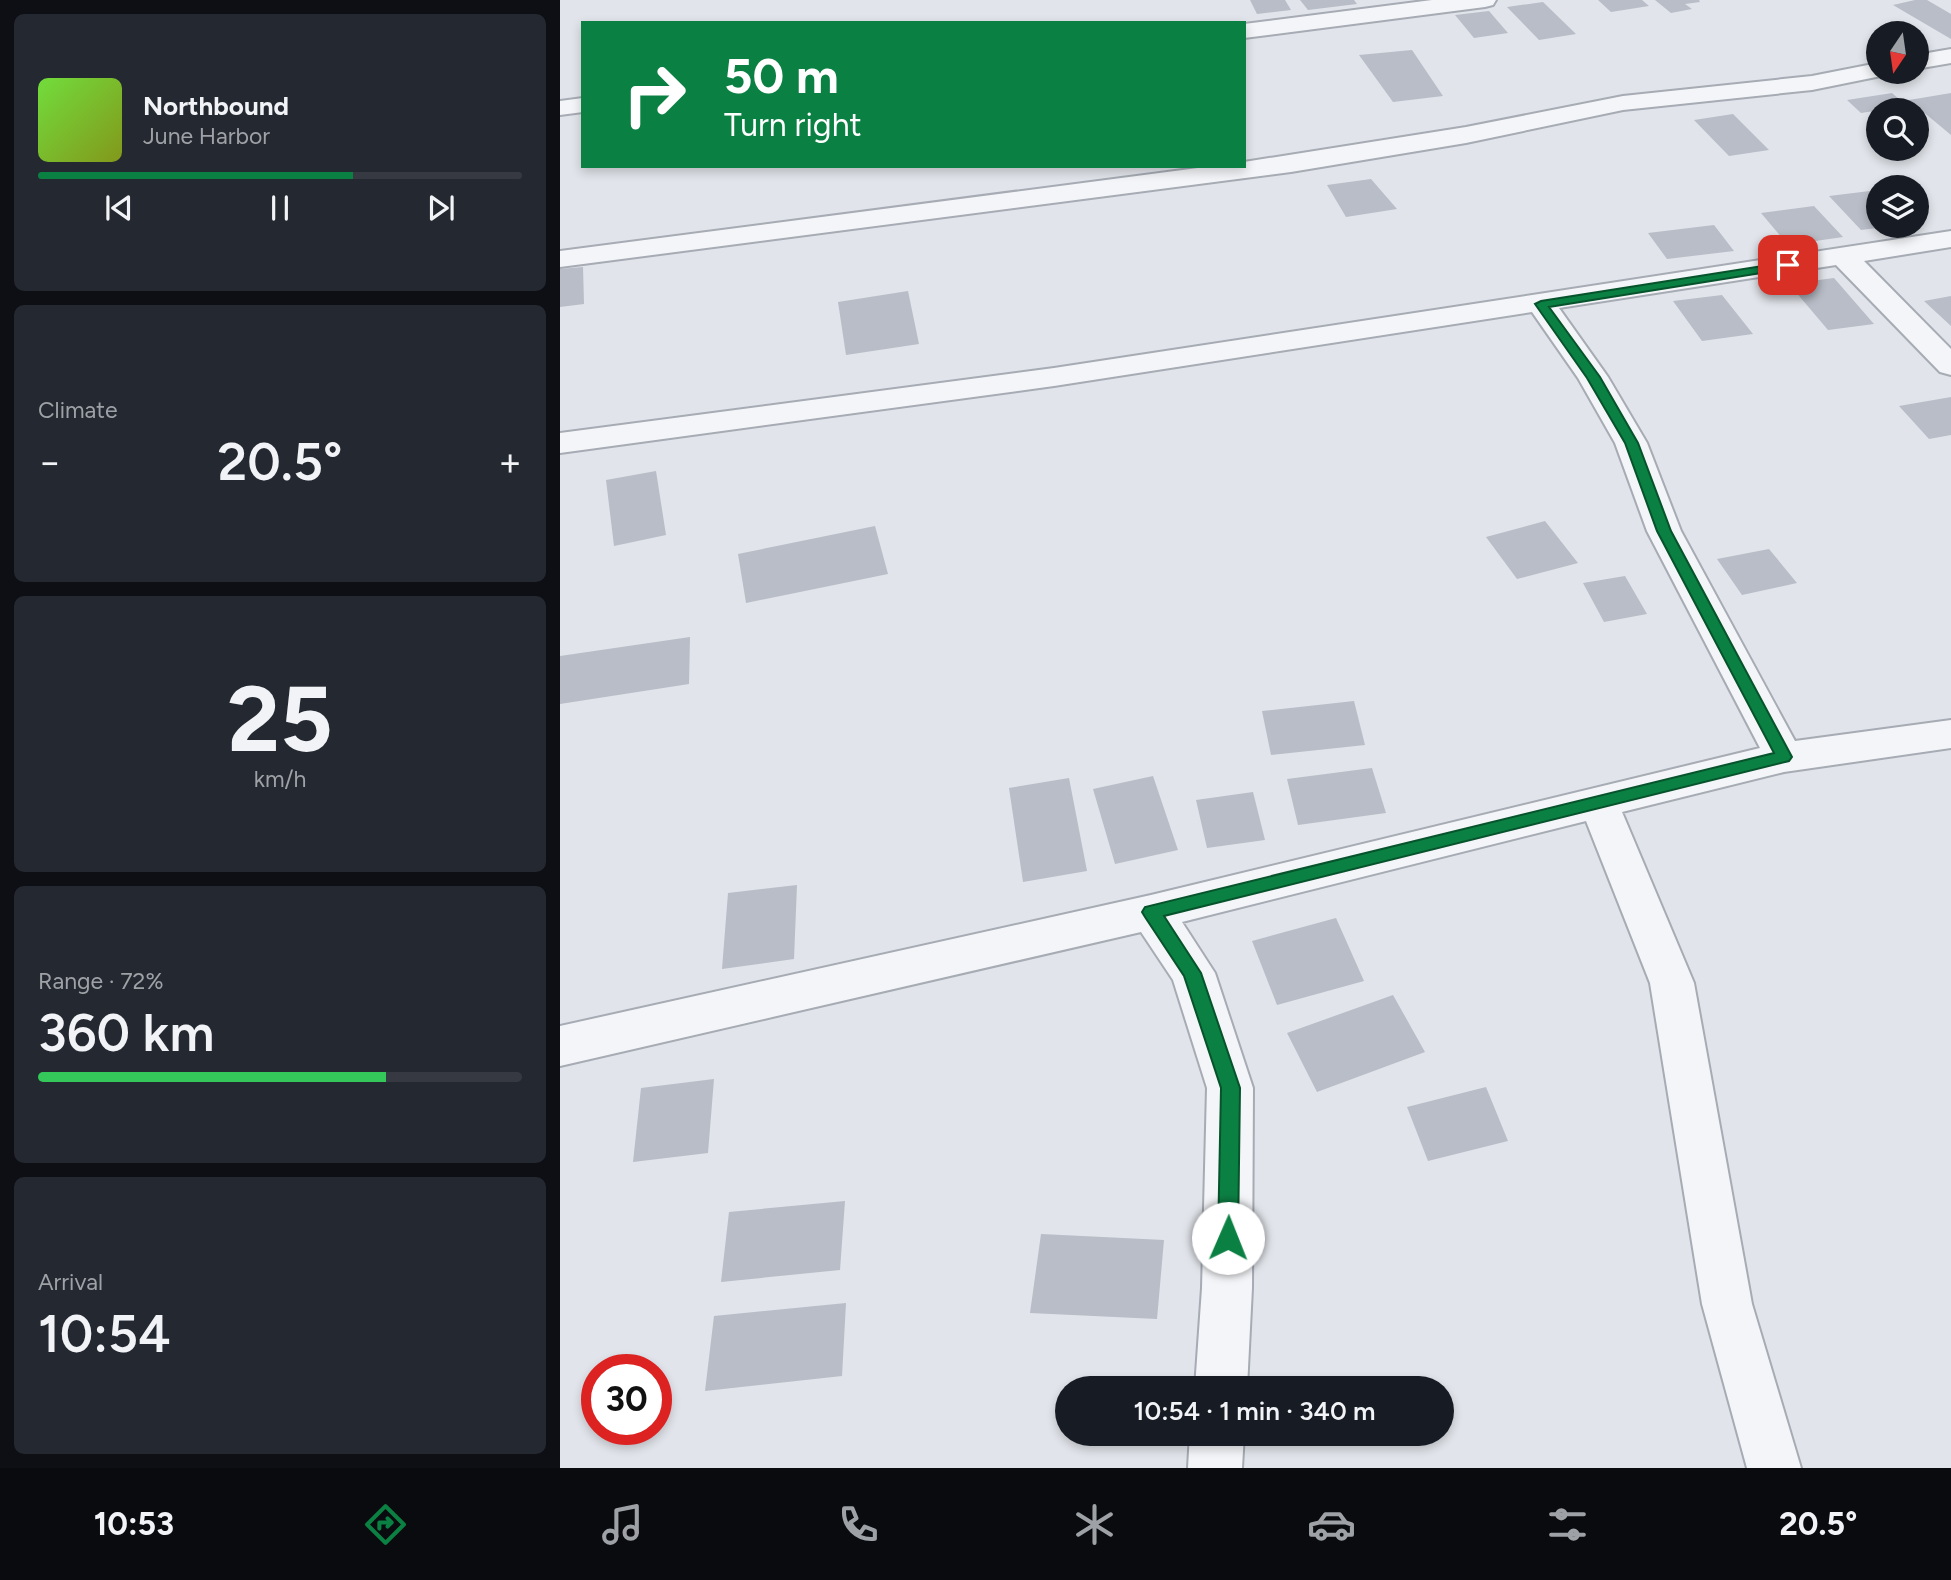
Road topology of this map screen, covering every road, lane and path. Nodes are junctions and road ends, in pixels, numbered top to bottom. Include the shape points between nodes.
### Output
1 (1485, 0) edge
2 (1246, 31) edge
3 (1951, 56) edge
4 (1929, 60) edge
5 (1866, 72) edge
6 (581, 105) edge
7 (560, 108) edge
8 (1951, 239) edge
9 (1843, 257) junction
10 (560, 258) edge
11 (1541, 304) junction
12 (1951, 366) edge
13 (560, 443) edge
14 (1951, 734) edge
15 (1784, 757) junction
16 (1598, 802) junction
17 (1151, 912) junction
18 (560, 1046) edge
19 (1221, 1376) edge
20 (1216, 1446) edge
21 (1215, 1468) edge
22 (1774, 1468) edge

1 - 2 street
3 - 4 street
5 - 10 street via 1812,83 1623,103 1291,164
6 - 7 street
8 - 9 street
9 - 11 street
9 - 12 street
11 - 13 street via 1054,377
11 - 15 street via 1593,377 1631,443 1664,531
14 - 15 street
15 - 16 street
16 - 17 street
16 - 22 street via 1672,983 1727,1304
17 - 18 street
17 - 19 street via 1192,973 1230,1088
20 - 21 street

